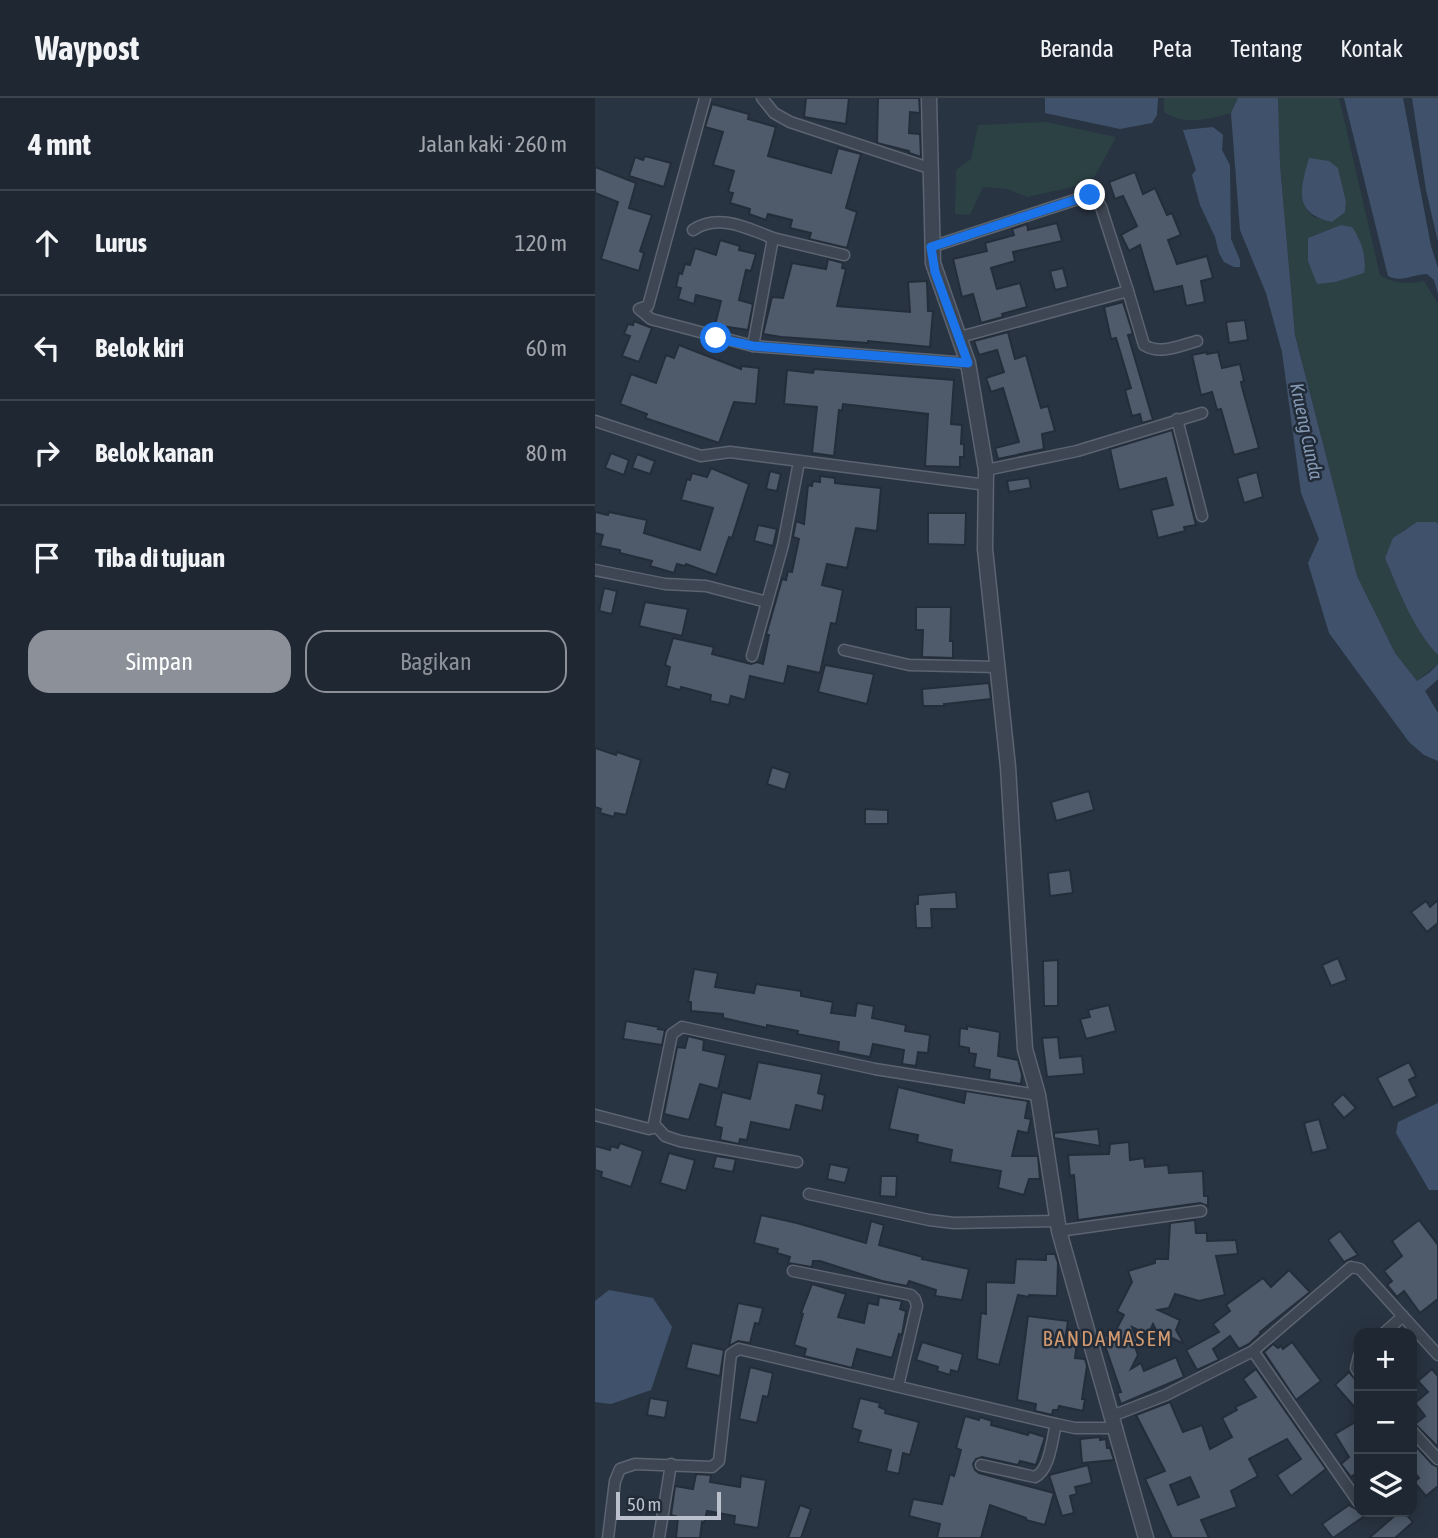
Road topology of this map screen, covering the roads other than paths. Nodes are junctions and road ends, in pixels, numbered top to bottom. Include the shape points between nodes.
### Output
1 (705, 98) edge
2 (762, 98) edge
3 (929, 98) edge
4 (929, 168) junction
5 (693, 230) dead end
6 (773, 238) junction
7 (931, 247) junction
8 (844, 256) dead end
9 (1128, 291) junction
10 (960, 337) junction
11 (1197, 341) dead end
12 (753, 346) junction
13 (968, 363) junction
14 (1202, 413) dead end
15 (1177, 419) junction
16 (595, 421) edge
17 (799, 462) junction
18 (986, 470) junction
19 (987, 485) junction
20 (1202, 516) dead end
21 (595, 570) edge
22 (767, 602) junction
23 (844, 650) dead end
24 (752, 656) dead end
25 (997, 667) junction
26 (1038, 1095) junction
27 (595, 1115) edge
28 (655, 1125) junction
29 (797, 1162) dead end
30 (809, 1194) dead end
31 (1201, 1211) dead end
32 (1058, 1226) junction
33 (793, 1271) dead end
34 (1403, 1316) junction
35 (1390, 1328) edge
36 (1252, 1351) junction
37 (1438, 1355) edge
38 (898, 1386) junction
39 (1114, 1422) junction
40 (1056, 1424) junction
41 (1417, 1436) edge
42 (1438, 1459) edge
43 (671, 1464) junction
44 (981, 1465) dead end
45 (1354, 1496) edge
46 (608, 1538) edge
47 (659, 1538) edge
48 (1146, 1538) edge

1 - 12 street via 648,306 639,309 651,319
2 - 4 street via 774,113 790,122
3 - 4 street
4 - 7 street
5 - 6 street via 718,222
6 - 8 street
6 - 12 street
7 - 9 street via 1090,195 1101,207
7 - 10 street via 935,272
9 - 10 street
9 - 11 street via 1144,345 1160,351
10 - 13 street
12 - 13 street
13 - 18 street
14 - 15 street
15 - 18 street via 1077,451
15 - 20 street
16 - 17 street via 701,456 730,452
17 - 19 street
17 - 22 street
18 - 19 street
19 - 25 street via 985,549
21 - 22 street via 665,584 706,586
22 - 24 street
23 - 25 street via 909,665
25 - 26 street via 1015,852 1025,1049
26 - 28 street via 874,1069 682,1027 672,1034
26 - 32 street
27 - 28 street via 649,1129
28 - 29 street via 665,1136 680,1141
30 - 32 street via 929,1220
31 - 32 street
32 - 39 street
33 - 38 street via 915,1298
34 - 35 street
34 - 36 street via 1360,1269 1351,1268
34 - 37 street
36 - 39 street
36 - 45 street
38 - 40 street
38 - 43 street via 739,1349 731,1354 719,1461 712,1467
39 - 40 street via 1075,1428
39 - 48 street
40 - 44 street via 1045,1467 1035,1477
41 - 42 street
43 - 46 street via 635,1464 620,1469
43 - 47 street

